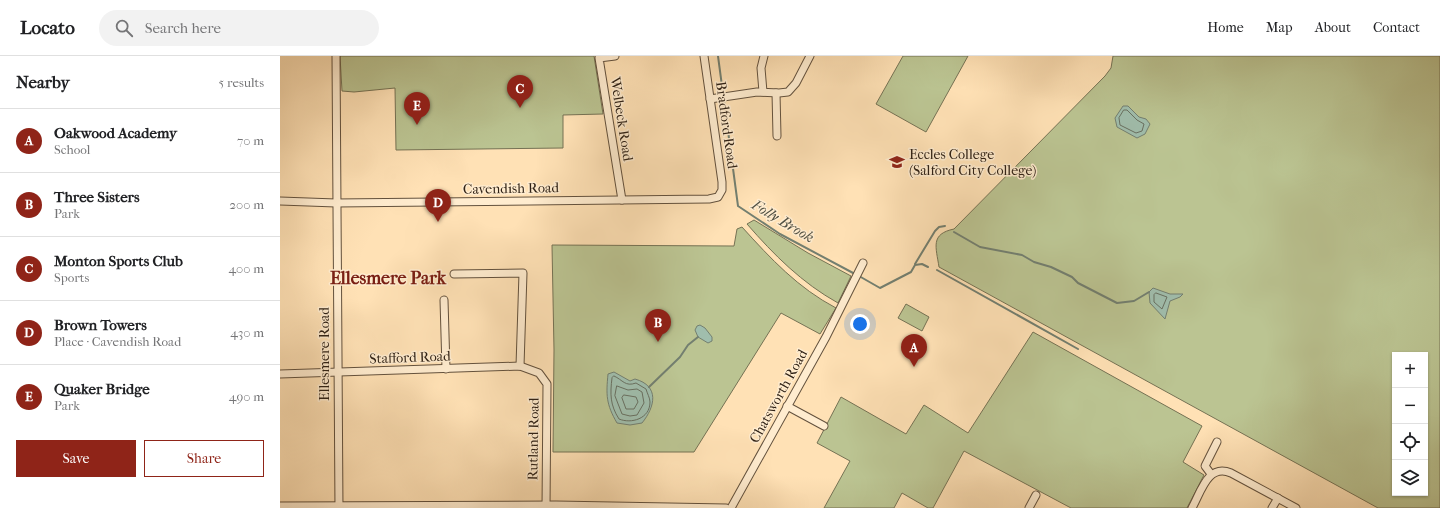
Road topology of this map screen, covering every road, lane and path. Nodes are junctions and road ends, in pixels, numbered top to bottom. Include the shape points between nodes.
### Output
1 (336, 56) edge
2 (615, 56) edge
3 (704, 56) edge
4 (764, 56) edge
5 (810, 56) edge
6 (764, 92) junction
7 (776, 93) junction
8 (710, 98) junction
9 (777, 136) dead end
10 (718, 197) joint
11 (622, 200) junction
12 (280, 201) edge
13 (336, 203) junction
14 (861, 266) dead end
15 (454, 274) dead end
16 (444, 300) dead end
17 (520, 366) junction
18 (446, 369) junction
19 (337, 373) junction
20 (539, 373) joint
21 (280, 374) edge
22 (787, 406) junction
23 (824, 426) dead end
24 (1216, 442) dead end
25 (1211, 474) junction
26 (1036, 495) dead end
27 (1278, 498) junction
28 (280, 506) edge
29 (339, 507) edge
30 (546, 507) edge
31 (726, 508) edge
32 (731, 508) edge
33 (1029, 508) edge
34 (1192, 508) edge
35 (1272, 508) edge
36 (1296, 508) edge

1 - 13 street, Ellesmere Road
2 - 11 street, Welbeck Road via 599,58
3 - 8 street, Bradford Road
4 - 6 street
5 - 7 street via 793,87 788,92
6 - 7 street
6 - 8 street
7 - 9 street
8 - 10 street, Bradford Road via 722,182 722,190
10 - 11 street, Cavendish Road
11 - 13 street, Cavendish Road
12 - 13 street, Cavendish Road
13 - 19 street, Ellesmere Road
14 - 22 street, Chatsworth Road
15 - 17 street via 523,273
16 - 18 street
17 - 18 street, Stafford Road
17 - 20 street, Stafford Road
18 - 19 street, Stafford Road
19 - 21 street, Stafford Road
19 - 29 street, Ellesmere Road
20 - 30 street, Rutland Road via 546,384
22 - 23 street
22 - 32 street, Chatsworth Road
24 - 25 street via 1205,466
25 - 27 street via 1219,470 1231,473
25 - 34 street
26 - 33 street
27 - 35 street
27 - 36 street
28 - 29 street
29 - 30 street
30 - 31 street

